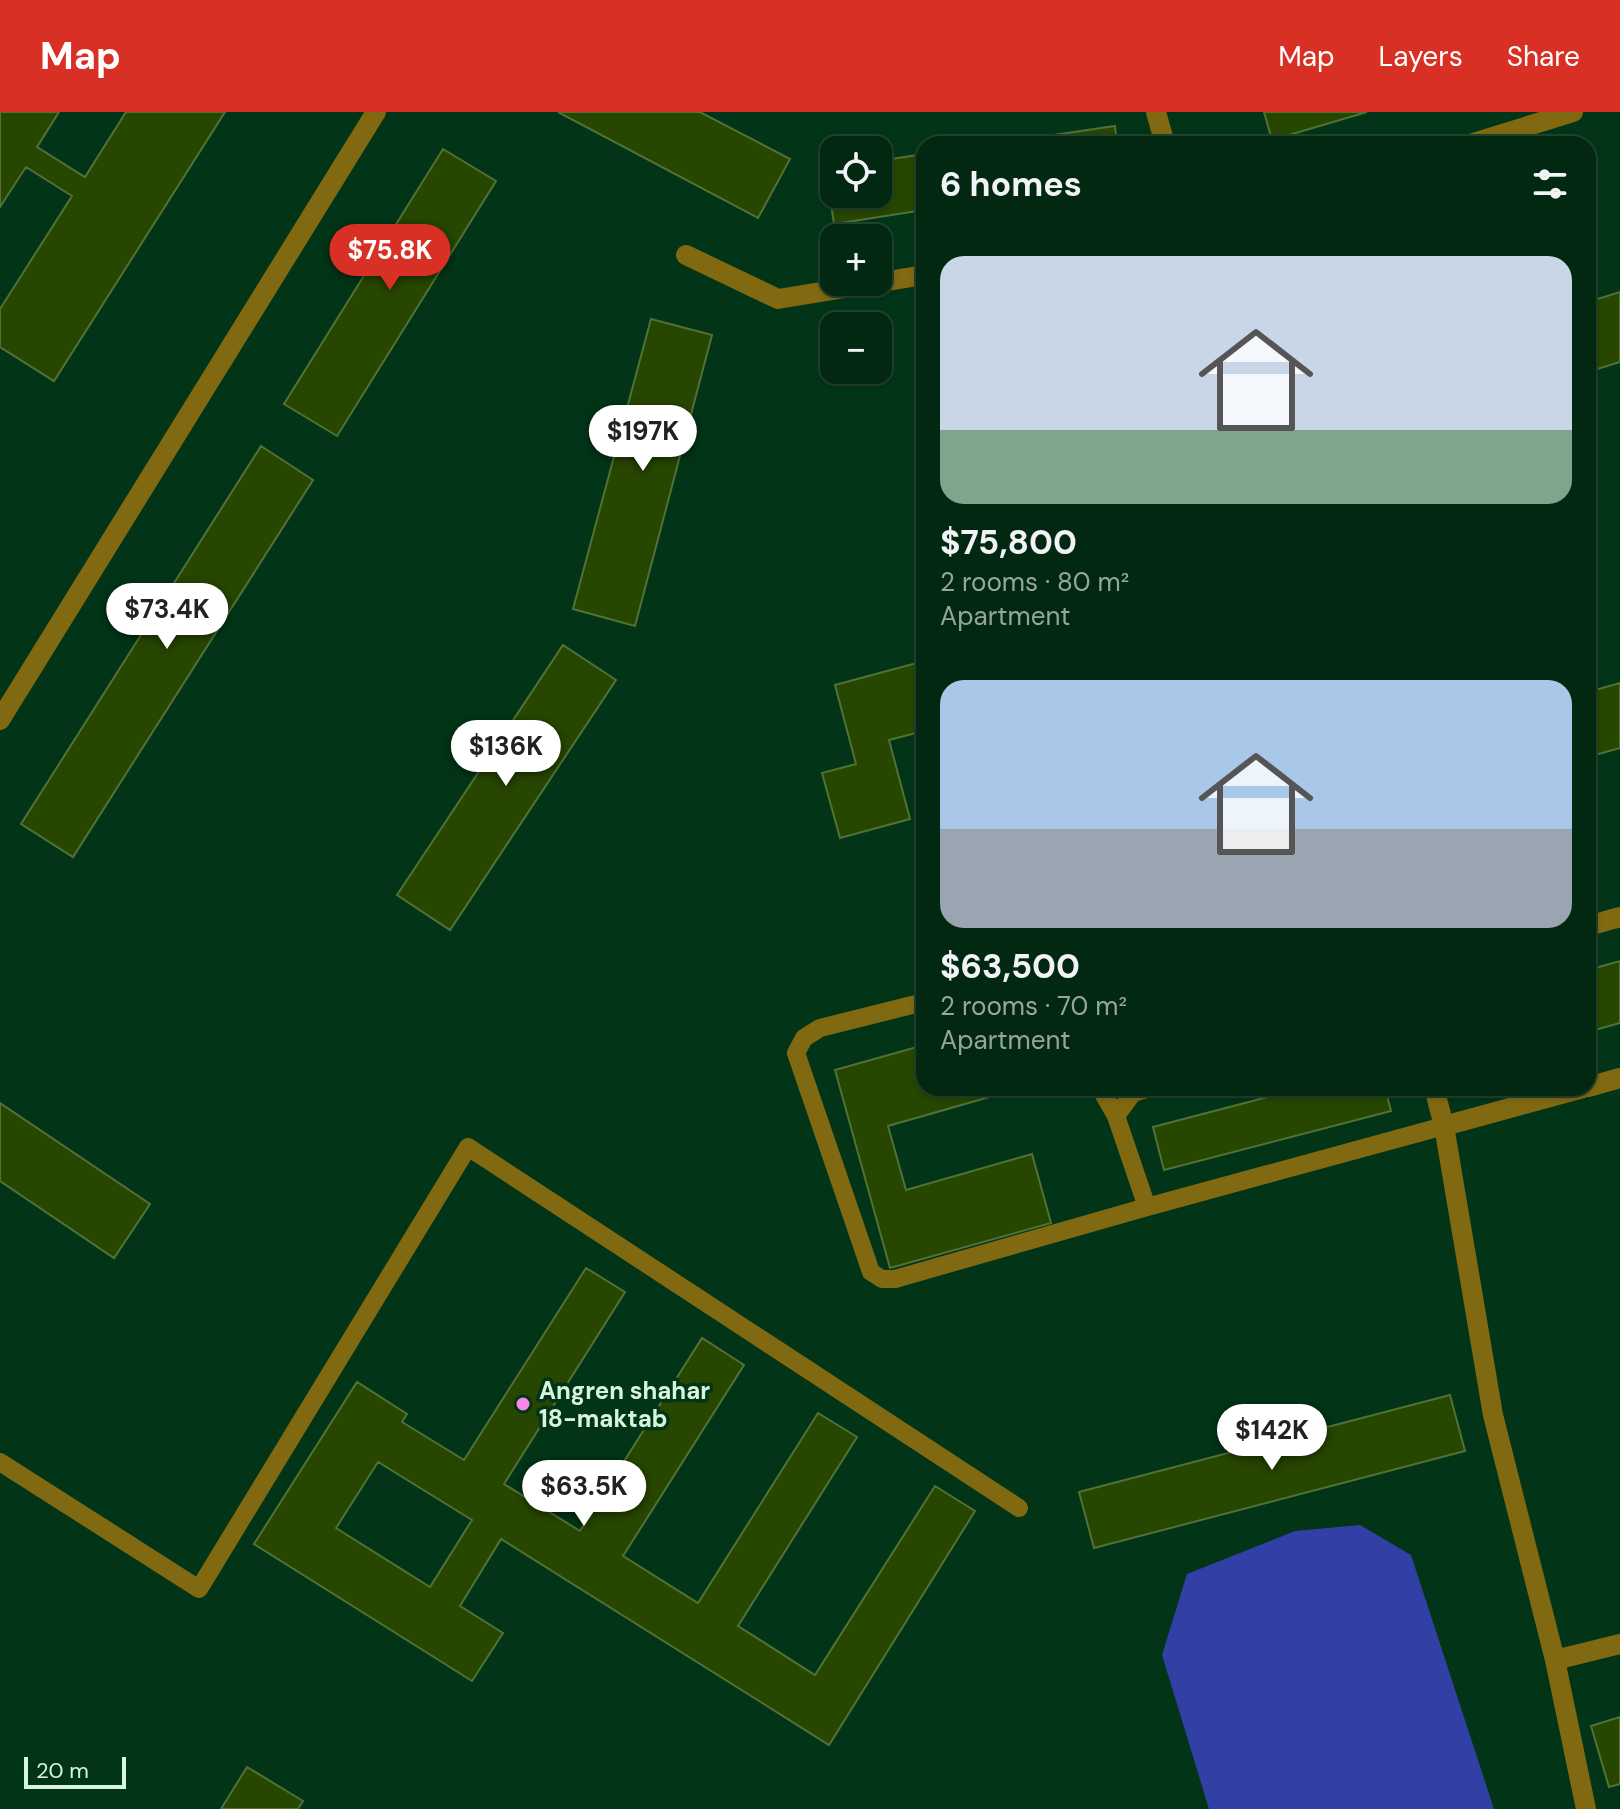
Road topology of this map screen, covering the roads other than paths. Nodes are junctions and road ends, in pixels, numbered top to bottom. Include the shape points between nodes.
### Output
1 (376, 112) edge
2 (1156, 112) edge
3 (1573, 112) edge
4 (1163, 136) edge
5 (1496, 136) edge
6 (686, 255) dead end
7 (916, 276) edge
8 (0, 720) edge
9 (1620, 917) edge
10 (1596, 924) edge
11 (916, 1004) edge
12 (1620, 1078) edge
13 (1596, 1084) edge
14 (1105, 1096) edge
15 (1131, 1096) edge
16 (1436, 1096) edge
17 (1553, 1096) edge
18 (1116, 1116) junction
19 (1444, 1126) junction
20 (1147, 1207) junction
21 (0, 1462) edge
22 (1019, 1508) dead end
23 (1620, 1644) edge
24 (1555, 1660) junction
25 (1586, 1809) edge

1 - 8 street
2 - 4 street
3 - 5 street
6 - 7 street via 778,299
9 - 10 street
11 - 20 lane via 820,1028 804,1038 796,1053 871,1272 895,1279
12 - 13 street
14 - 18 lane
15 - 18 lane
16 - 19 street
17 - 19 street
18 - 20 lane
19 - 20 lane
19 - 24 street via 1493,1415
21 - 22 lane via 199,1589 468,1147
23 - 24 street
24 - 25 street

